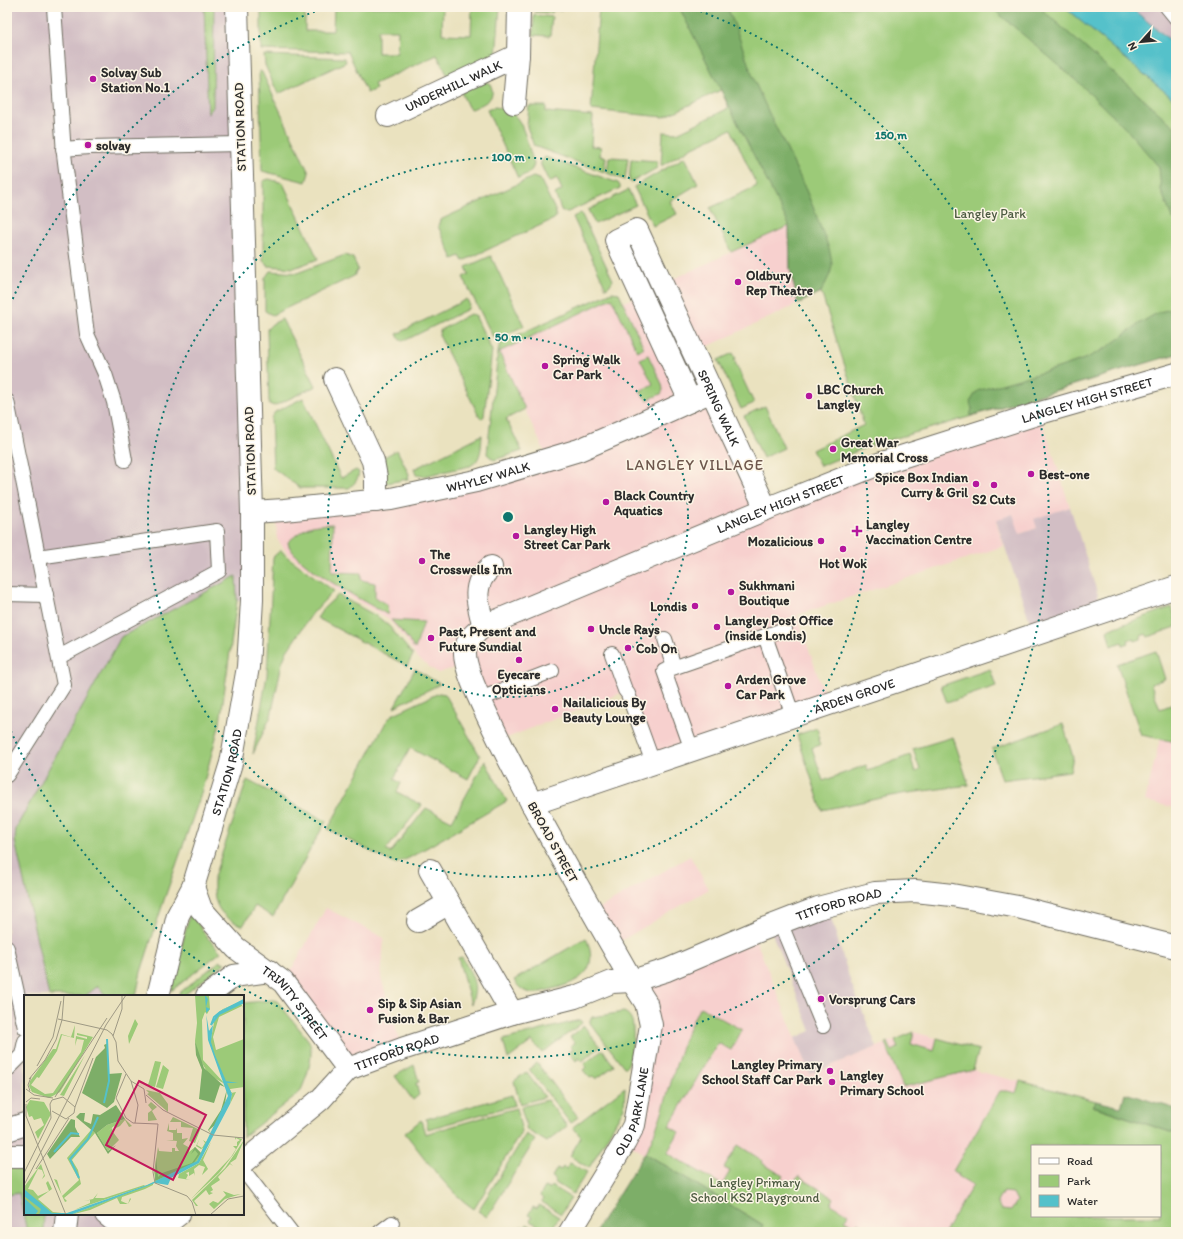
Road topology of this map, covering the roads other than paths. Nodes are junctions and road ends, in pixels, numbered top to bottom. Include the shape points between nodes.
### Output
1 (54, 7) edge
2 (237, 7) edge
3 (520, 7) edge
4 (1167, 7) edge
5 (1176, 18) edge
6 (518, 55) junction
7 (514, 103) dead end
8 (388, 116) dead end
9 (241, 144) junction
10 (63, 149) junction
11 (672, 306) junction
12 (651, 316) junction
13 (1176, 374) edge
14 (334, 379) dead end
15 (711, 392) junction
16 (7, 401) edge
17 (690, 401) junction
18 (11, 439) edge
19 (125, 460) dead end
20 (376, 501) junction
21 (766, 509) junction
22 (252, 512) junction
23 (38, 557) junction
24 (491, 567) dead end
25 (1176, 587) edge
26 (7, 594) edge
27 (46, 595) junction
28 (484, 626) junction
29 (785, 629) dead end
30 (765, 636) junction
31 (665, 639) dead end
32 (612, 654) dead end
33 (59, 657) junction
34 (674, 667) junction
35 (552, 671) dead end
36 (480, 699) junction
37 (792, 716) junction
38 (692, 750) junction
39 (653, 763) junction
40 (7, 775) edge
41 (532, 804) junction
42 (430, 870) dead end
43 (192, 887) junction
44 (449, 902) junction
45 (418, 921) dead end
46 (780, 922) junction
47 (1176, 947) edge
48 (7, 948) edge
49 (268, 971) junction
50 (632, 981) junction
51 (158, 995) edge
52 (208, 995) edge
53 (512, 1013) junction
54 (24, 1024) edge
55 (824, 1026) dead end
56 (24, 1046) edge
57 (348, 1069) junction
58 (7, 1070) edge
59 (24, 1124) edge
60 (7, 1130) edge
61 (7, 1156) edge
62 (24, 1156) edge
63 (244, 1162) edge
64 (244, 1171) edge
65 (67, 1215) edge
66 (107, 1215) edge
67 (178, 1215) edge
68 (392, 1223) dead end
69 (158, 1230) edge
70 (66, 1232) edge
71 (291, 1232) edge
72 (380, 1232) edge
73 (570, 1232) edge

1 - 10 lane
2 - 9 main road, STATION ROAD
3 - 6 main road
4 - 5 lane
6 - 7 main road
6 - 8 main road, UNDERHILL WALK
9 - 10 lane
9 - 22 main road, STATION ROAD
10 - 19 lane via 87,334 114,402
11 - 12 main road
11 - 12 main road, SPRING WALK via 637,230 616,240
11 - 15 main road, SPRING WALK
12 - 17 main road, SPRING WALK
13 - 21 main road, LANGLEY HIGH STREET via 1040,413 879,464
14 - 20 main road via 373,461
15 - 17 main road, WHYLEY WALK
15 - 21 main road, SPRING WALK
16 - 18 lane
17 - 20 main road, WHYLEY WALK via 579,450 476,481
18 - 23 lane
20 - 22 main road, WHYLEY WALK
21 - 28 main road, LANGLEY HIGH STREET
22 - 43 main road, STATION ROAD via 252,600 248,667 231,763
23 - 27 lane
23 - 33 lane via 217,531 219,571
24 - 28 main road via 479,582 477,604
25 - 37 main road, ARDEN GROVE
26 - 27 lane
27 - 33 lane
28 - 36 main road, BROAD STREET via 474,633 465,651 466,664
29 - 30 lane
30 - 34 lane
30 - 37 lane
31 - 34 lane
32 - 39 lane
33 - 40 lane via 64,685
34 - 38 lane via 664,671
35 - 36 lane
36 - 41 main road, BROAD STREET
37 - 38 main road, ARDEN GROVE
38 - 39 main road, ARDEN GROVE
39 - 41 main road, ARDEN GROVE
41 - 50 main road, BROAD STREET
42 - 44 main road
43 - 49 main road via 201,909 236,948
43 - 51 main road, STATION ROAD via 178,916
44 - 45 main road
44 - 53 main road
46 - 47 main road, TITFORD ROAD via 827,905 875,893 915,891 1018,907
46 - 50 main road, TITFORD ROAD via 667,970
46 - 55 lane
48 - 54 lane
49 - 52 main road, TRINITY STREET via 234,976
49 - 57 main road, TRINITY STREET via 283,982
50 - 53 main road, TITFORD ROAD via 612,982 575,997
50 - 73 main road, OLD PARK LANE via 646,1003 651,1025 634,1125
53 - 57 main road, TITFORD ROAD
56 - 58 lane via 22,1055
57 - 63 main road, TITFORD ROAD via 321,1099
59 - 60 main road
61 - 62 main road
64 - 71 lane
65 - 70 main road
66 - 69 main road via 112,1219
67 - 69 main road
68 - 72 lane

